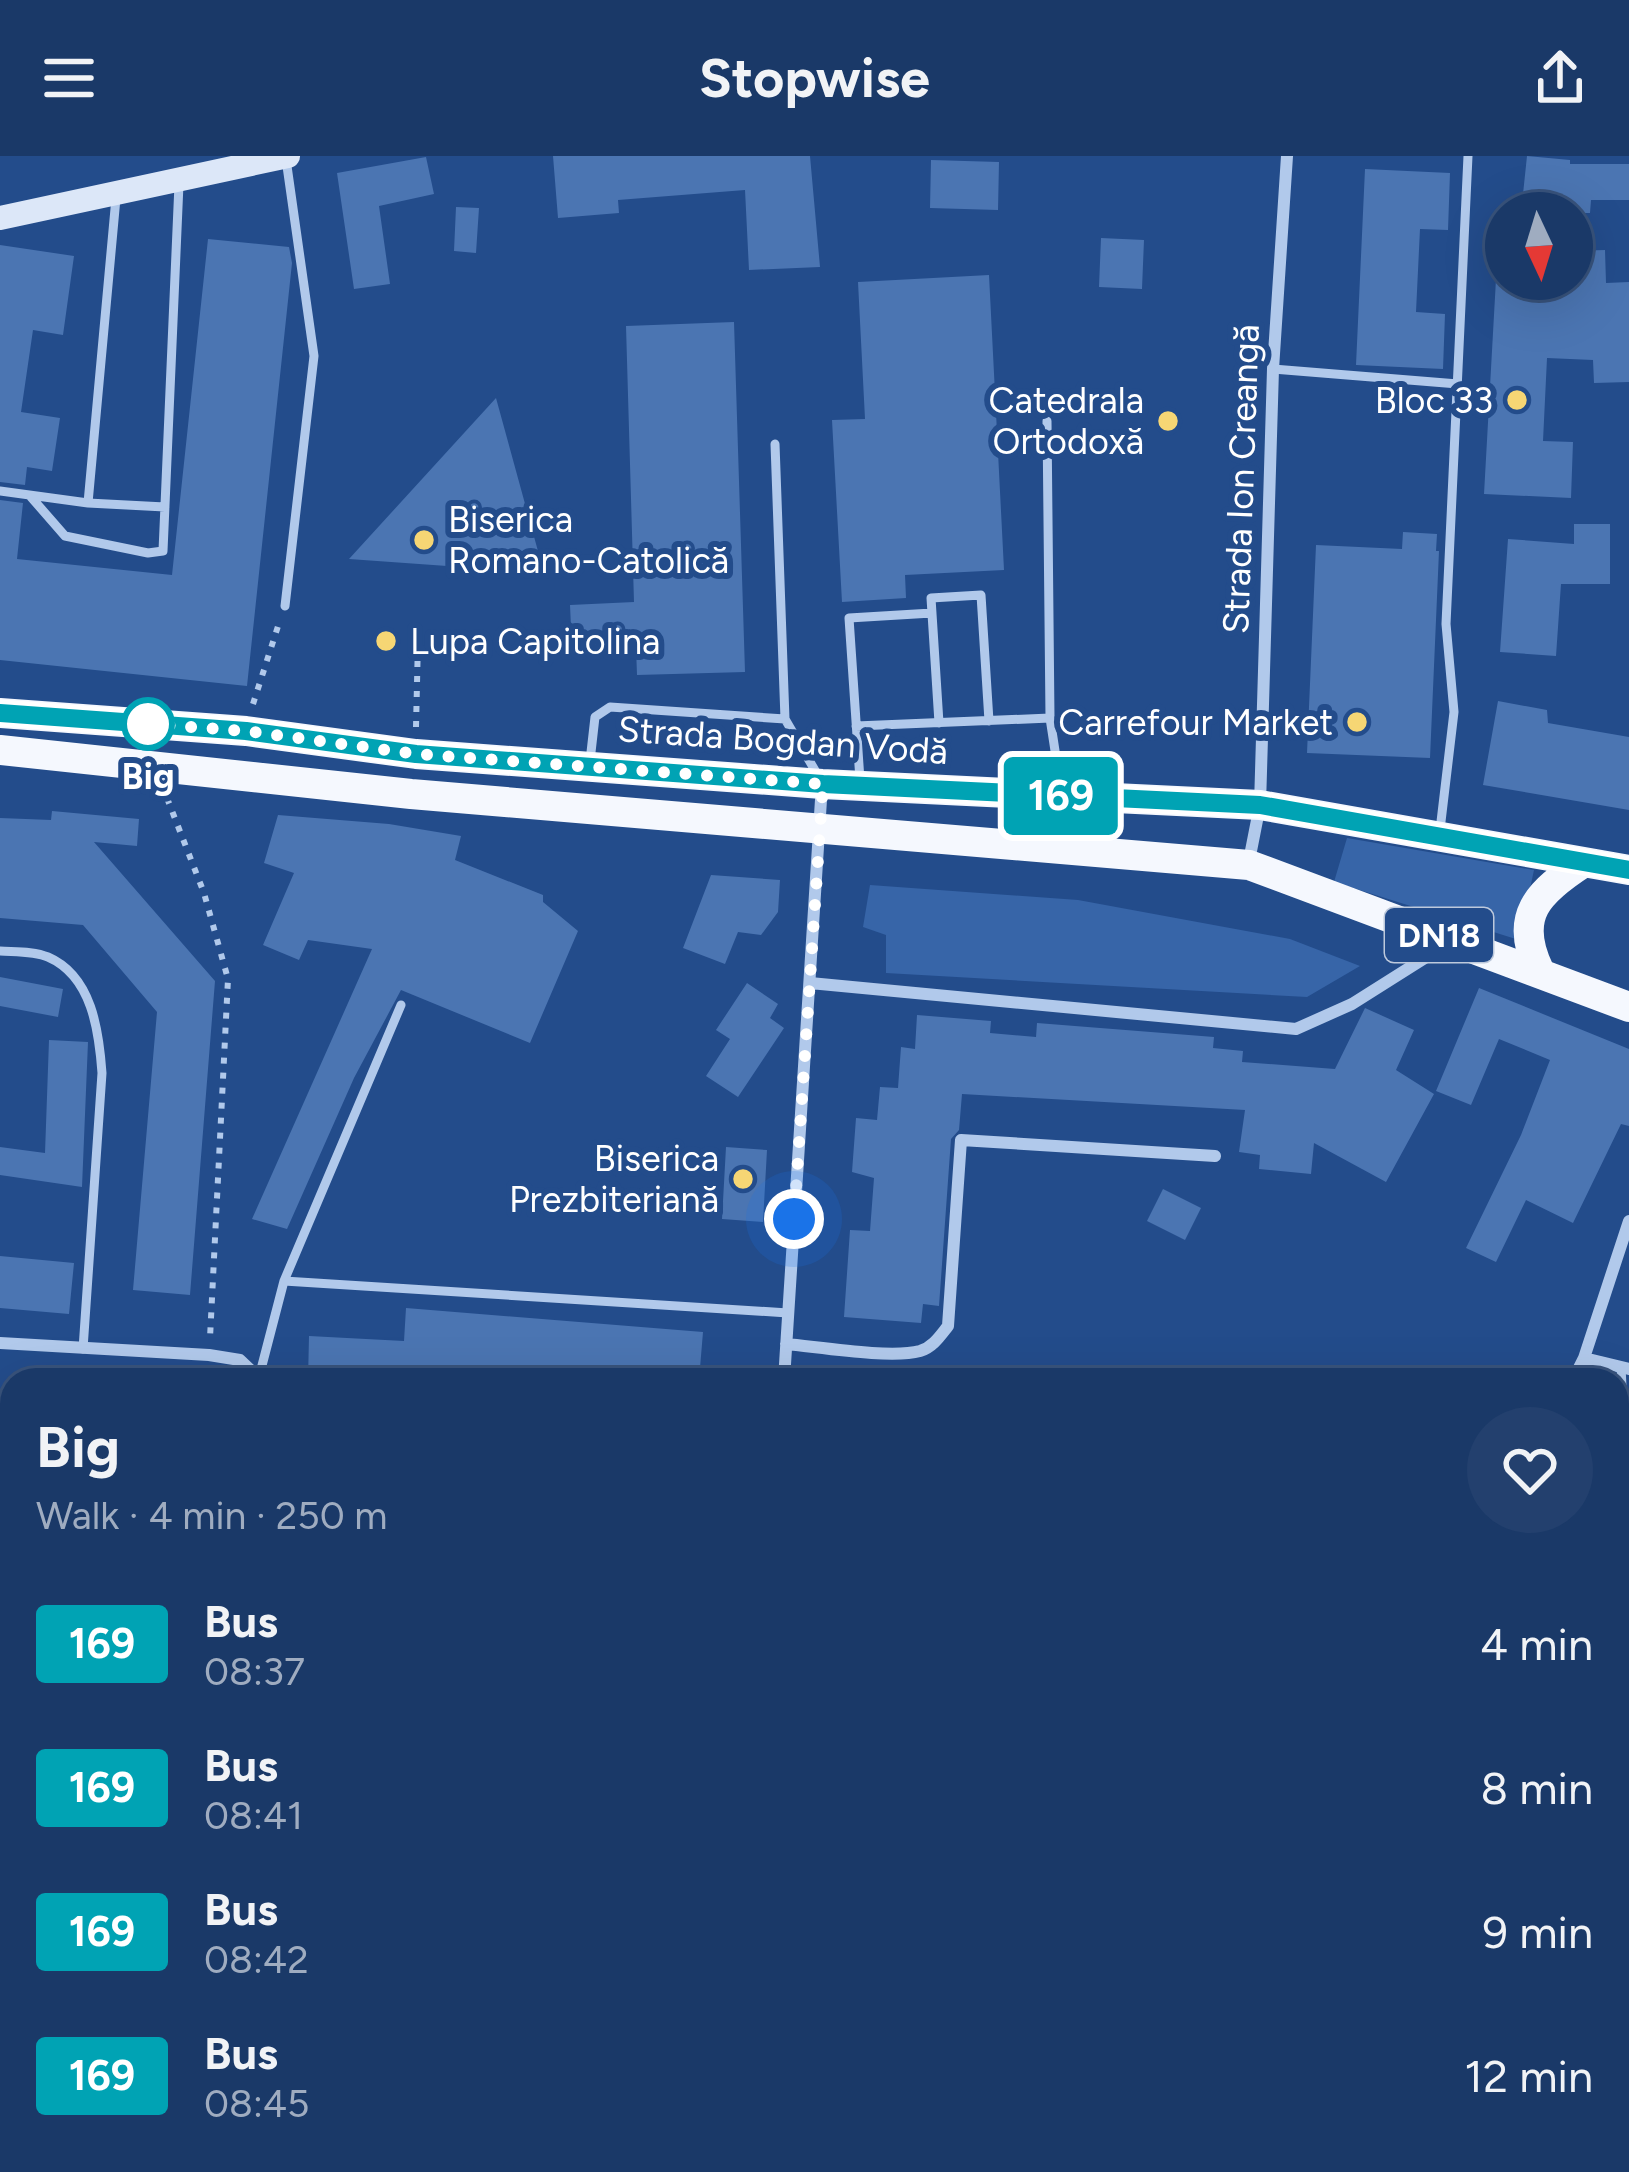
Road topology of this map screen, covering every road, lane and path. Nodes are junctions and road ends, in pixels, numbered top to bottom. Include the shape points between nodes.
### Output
1 (287, 156) edge
2 (1287, 156) edge
3 (1468, 156) edge
4 (179, 179) junction
5 (116, 192) junction
6 (0, 218) edge
7 (1273, 369) junction
8 (1458, 383) junction
9 (1047, 421) dead end
10 (775, 444) dead end
11 (0, 491) edge
12 (31, 497) junction
13 (88, 503) junction
14 (164, 507) junction
15 (285, 606) joint
16 (932, 613) junction
17 (418, 640) dead end
18 (0, 713) edge
19 (784, 718) junction
20 (1050, 718) junction
21 (988, 722) junction
22 (939, 723) junction
23 (856, 726) junction
24 (246, 731) junction
25 (0, 750) edge
26 (416, 754) junction
27 (155, 766) junction
28 (590, 766) junction
29 (823, 784) junction
30 (861, 785) junction
31 (1062, 796) junction
32 (1260, 805) junction
33 (820, 828) junction
34 (1439, 835) junction
35 (1582, 863) junction
36 (1249, 865) junction
37 (1629, 870) edge
38 (1453, 940) junction
39 (0, 951) edge
40 (1538, 970) junction
41 (810, 983) junction
42 (401, 1005) dead end
43 (1629, 1007) edge
44 (1215, 1156) dead end
45 (1629, 1221) edge
46 (284, 1281) junction
47 (788, 1313) junction
48 (0, 1343) edge
49 (786, 1344) junction
50 (83, 1349) junction
51 (209, 1355) junction
52 (1584, 1358) junction
53 (249, 1368) edge
54 (262, 1368) edge
55 (785, 1368) edge
56 (1579, 1368) edge
57 (1625, 1368) edge

1 - 4 main road
1 - 15 lane via 314,356
2 - 7 street, Strada Ion Creangă
3 - 8 lane
4 - 5 main road
4 - 14 lane
5 - 6 main road
5 - 13 lane
7 - 8 lane
7 - 32 street, Strada Ion Creangă
8 - 34 lane via 1446,624 1454,712
9 - 20 lane
10 - 19 lane
11 - 12 lane
12 - 13 lane
12 - 14 lane via 65,536 148,553 163,551
13 - 14 lane
15 - 24 path
16 - 21 lane via 932,598 981,595
16 - 22 lane
16 - 23 lane via 848,618
17 - 26 path
18 - 24 main road, Strada Bogdan Vodă
19 - 28 lane via 610,707 595,716
19 - 29 lane
20 - 21 lane
20 - 31 lane
21 - 22 lane
22 - 23 lane
23 - 30 lane
24 - 26 main road, Strada Bogdan Vodă
25 - 27 main road, DN18
26 - 28 main road, Strada Bogdan Vodă
27 - 33 main road, DN18
27 - 51 path via 228,979
28 - 29 main road, Strada Bogdan Vodă
29 - 30 main road, Strada Bogdan Vodă
29 - 33 street
30 - 31 main road, Strada Bogdan Vodă
31 - 32 main road, Strada Bogdan Vodă
32 - 34 main road, Strada Bogdan Vodă
32 - 36 street, Strada Ion Creangă
33 - 36 main road, DN18
33 - 41 street
34 - 35 main road, Strada Bogdan Vodă
35 - 37 main road, Strada Bogdan Vodă
35 - 40 main road via 1545,887 1530,919 1527,947
36 - 38 main road, DN18
38 - 40 main road, DN18
38 - 41 street via 1296,1029
39 - 50 lane via 44,955 66,967 86,994 99,1036
40 - 43 main road, DN18
41 - 47 street
42 - 46 lane
44 - 49 street via 961,1141 948,1326 936,1342 920,1351
45 - 52 street
46 - 47 lane
46 - 54 lane
47 - 49 street
48 - 50 street
49 - 55 street
50 - 51 street
51 - 53 street
52 - 56 street
52 - 57 street

